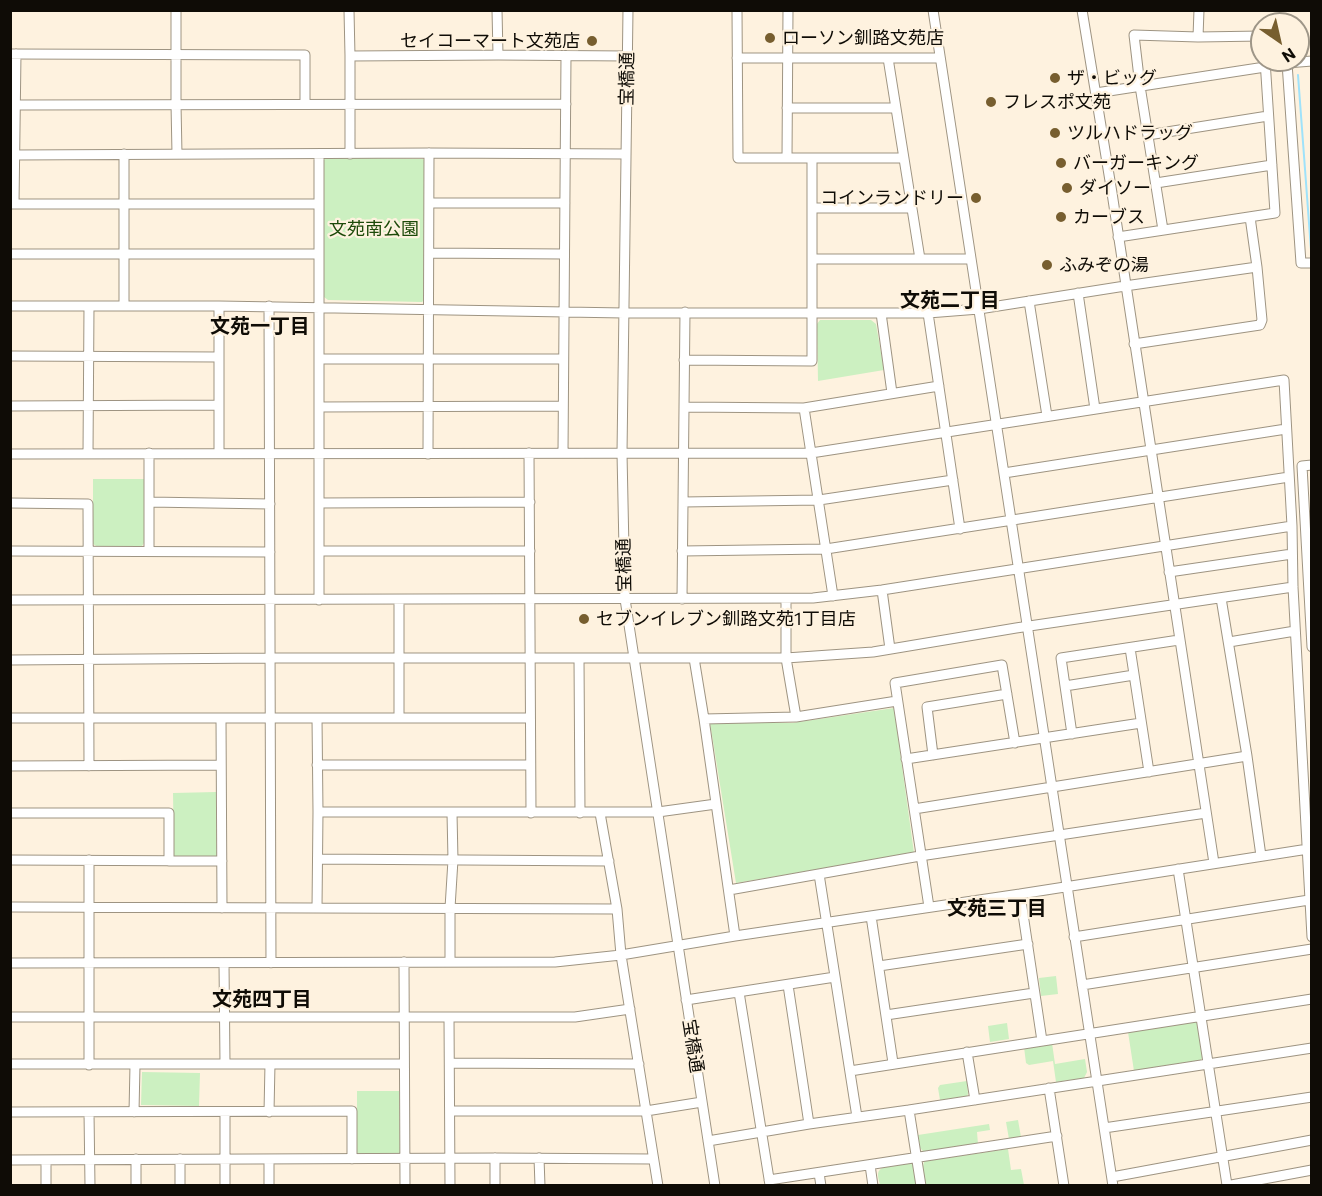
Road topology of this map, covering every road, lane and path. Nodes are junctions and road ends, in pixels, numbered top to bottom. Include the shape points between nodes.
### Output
1 (176, 10) edge
2 (349, 10) edge
3 (497, 10) edge
4 (628, 10) edge
5 (737, 10) edge
6 (788, 10) edge
7 (933, 10) edge
8 (1082, 10) edge
9 (1199, 10) edge
10 (1250, 36) edge
11 (1198, 37) junction
12 (13, 54) edge
13 (176, 55) junction
14 (498, 55) junction
15 (350, 56) junction
16 (566, 56) junction
17 (627, 57) junction
18 (737, 58) junction
19 (787, 58) junction
20 (888, 58) junction
21 (940, 58) junction
22 (1311, 61) edge
23 (1250, 67) edge
24 (1265, 72) edge
25 (1140, 86) junction
26 (1096, 93) junction
27 (176, 104) junction
28 (305, 104) junction
29 (566, 104) junction
30 (16, 105) junction
31 (350, 105) junction
32 (787, 108) junction
33 (896, 108) junction
34 (1268, 116) junction
35 (1148, 135) junction
36 (429, 153) junction
37 (124, 154) junction
38 (177, 154) junction
39 (319, 154) junction
40 (350, 154) junction
41 (565, 154) junction
42 (625, 154) junction
43 (15, 155) junction
44 (787, 158) junction
45 (812, 158) junction
46 (904, 158) junction
47 (1272, 165) junction
48 (1156, 183) junction
49 (429, 203) junction
50 (565, 203) junction
51 (12, 204) edge
52 (125, 204) junction
53 (319, 204) junction
54 (812, 208) junction
55 (912, 208) junction
56 (1250, 217) junction
57 (1163, 230) junction
58 (1118, 237) junction
59 (429, 253) junction
60 (10, 254) edge
61 (124, 254) junction
62 (319, 254) junction
63 (564, 254) junction
64 (812, 259) junction
65 (920, 259) junction
66 (971, 259) junction
67 (1311, 263) edge
68 (1257, 267) junction
69 (1125, 286) junction
70 (1078, 294) junction
71 (1029, 301) junction
72 (10, 306) edge
73 (89, 306) junction
74 (124, 306) junction
75 (219, 306) junction
76 (269, 306) junction
77 (319, 307) junction
78 (429, 309) junction
79 (979, 309) junction
80 (563, 312) junction
81 (685, 312) junction
82 (813, 312) junction
83 (624, 313) junction
84 (881, 313) junction
85 (928, 313) junction
86 (1134, 344) junction
87 (10, 357) edge
88 (89, 357) junction
89 (219, 357) junction
90 (319, 359) junction
91 (428, 359) junction
92 (563, 359) junction
93 (684, 360) junction
94 (939, 386) junction
95 (892, 393) junction
96 (1143, 401) junction
97 (219, 405) junction
98 (10, 406) edge
99 (89, 406) junction
100 (428, 406) junction
101 (563, 406) junction
102 (319, 407) junction
103 (684, 407) junction
104 (804, 408) junction
105 (1095, 409) junction
106 (1047, 416) junction
107 (996, 424) junction
108 (1286, 429) junction
109 (945, 433) junction
110 (1150, 450) junction
111 (88, 453) junction
112 (150, 453) junction
113 (219, 453) junction
114 (270, 453) junction
115 (529, 453) junction
116 (563, 453) junction
117 (622, 453) junction
118 (683, 453) junction
119 (811, 453) junction
120 (10, 454) edge
121 (319, 454) junction
122 (428, 454) junction
123 (1311, 465) edge
124 (1004, 473) junction
125 (1289, 477) junction
126 (953, 480) junction
127 (1158, 498) junction
128 (819, 500) junction
129 (149, 502) junction
130 (531, 502) junction
131 (683, 502) junction
132 (10, 503) edge
133 (319, 503) junction
134 (270, 504) junction
135 (1011, 520) junction
136 (1292, 526) junction
137 (960, 529) junction
138 (1165, 545) junction
139 (826, 549) junction
140 (530, 550) junction
141 (10, 551) edge
142 (89, 551) junction
143 (319, 551) junction
144 (682, 551) junction
145 (149, 552) junction
146 (270, 552) junction
147 (1292, 554) junction
148 (1018, 568) junction
149 (1169, 573) junction
150 (1293, 587) junction
151 (882, 590) junction
152 (833, 596) junction
153 (1221, 598) junction
154 (88, 599) junction
155 (530, 599) junction
156 (625, 599) junction
157 (682, 599) junction
158 (786, 599) junction
159 (10, 600) edge
160 (270, 600) junction
161 (319, 600) junction
162 (399, 600) junction
163 (1174, 605) junction
164 (1027, 627) junction
165 (1295, 631) junction
166 (1179, 640) junction
167 (1229, 642) junction
168 (1311, 647) edge
169 (1130, 648) junction
170 (890, 649) junction
171 (270, 658) junction
172 (399, 658) junction
173 (529, 658) junction
174 (579, 658) junction
175 (633, 658) junction
176 (694, 658) junction
177 (786, 658) junction
178 (89, 659) junction
179 (10, 660) edge
180 (1134, 675) junction
181 (1065, 686) junction
182 (1006, 694) junction
183 (897, 701) junction
184 (270, 717) junction
185 (796, 717) junction
186 (10, 718) edge
187 (89, 718) junction
188 (221, 718) junction
189 (317, 718) junction
190 (399, 718) junction
191 (530, 718) junction
192 (704, 719) junction
193 (1141, 723) junction
194 (1072, 734) junction
195 (1044, 738) junction
196 (1015, 743) junction
197 (933, 755) junction
198 (1247, 756) junction
199 (906, 759) junction
200 (1198, 764) junction
201 (221, 765) junction
202 (317, 765) junction
203 (530, 765) junction
204 (10, 766) edge
205 (89, 766) junction
206 (1149, 772) junction
207 (1052, 787) junction
208 (716, 804) junction
209 (914, 809) junction
210 (318, 812) junction
211 (658, 812) junction
212 (10, 813) edge
213 (452, 813) junction
214 (531, 813) junction
215 (580, 813) junction
216 (600, 813) junction
217 (1206, 813) junction
218 (1059, 836) junction
219 (1308, 849) junction
220 (920, 856) junction
221 (1261, 856) junction
222 (318, 859) junction
223 (10, 860) edge
224 (89, 860) junction
225 (453, 860) junction
226 (169, 861) junction
227 (222, 861) junction
228 (609, 861) junction
229 (1214, 863) junction
230 (1178, 869) junction
231 (819, 874) junction
232 (1067, 886) junction
233 (729, 890) junction
234 (1020, 894) junction
235 (1309, 900) junction
236 (929, 907) junction
237 (10, 908) edge
238 (89, 908) junction
239 (222, 908) junction
240 (270, 908) junction
241 (317, 908) junction
242 (450, 908) junction
243 (617, 909) junction
244 (871, 916) junction
245 (1186, 919) junction
246 (826, 922) junction
247 (735, 936) junction
248 (1074, 937) junction
249 (1311, 937) edge
250 (1028, 944) junction
251 (678, 946) junction
252 (1311, 949) edge
253 (621, 955) junction
254 (404, 962) junction
255 (450, 962) junction
256 (10, 963) edge
257 (89, 963) junction
258 (224, 963) junction
259 (270, 963) junction
260 (879, 966) junction
261 (1194, 968) junction
262 (834, 977) junction
263 (788, 985) junction
264 (1082, 985) junction
265 (739, 992) junction
266 (1034, 993) junction
267 (686, 999) junction
268 (1311, 999) edge
269 (630, 1009) junction
270 (886, 1015) junction
271 (1201, 1016) junction
272 (10, 1017) edge
273 (89, 1017) junction
274 (224, 1017) junction
275 (405, 1017) junction
276 (449, 1017) junction
277 (1089, 1033) junction
278 (1042, 1041) junction
279 (1311, 1048) edge
280 (967, 1052) junction
281 (450, 1063) junction
282 (893, 1063) junction
283 (225, 1064) junction
284 (270, 1064) junction
285 (404, 1064) junction
286 (639, 1064) junction
287 (1208, 1064) junction
288 (10, 1065) edge
289 (89, 1065) junction
290 (135, 1065) junction
291 (850, 1071) junction
292 (1097, 1081) junction
293 (1049, 1088) junction
294 (1311, 1097) edge
295 (975, 1100) junction
296 (702, 1102) junction
297 (909, 1110) junction
298 (450, 1111) junction
299 (646, 1111) junction
300 (10, 1112) edge
301 (89, 1112) junction
302 (134, 1112) junction
303 (225, 1112) junction
304 (269, 1112) junction
305 (1216, 1112) junction
306 (857, 1117) junction
307 (809, 1124) junction
308 (1104, 1128) junction
309 (762, 1132) junction
310 (1057, 1136) junction
311 (1311, 1140) edge
312 (708, 1141) junction
313 (1223, 1156) junction
314 (495, 1158) junction
315 (539, 1158) junction
316 (917, 1158) junction
317 (136, 1159) junction
318 (180, 1159) junction
319 (225, 1159) junction
320 (269, 1159) junction
321 (352, 1159) junction
322 (405, 1159) junction
323 (450, 1159) junction
324 (653, 1159) junction
325 (10, 1160) edge
326 (46, 1160) junction
327 (90, 1160) junction
328 (870, 1165) junction
329 (1311, 1170) edge
330 (819, 1173) junction
331 (1112, 1181) edge
332 (770, 1183) edge
333 (46, 1185) edge
334 (90, 1185) edge
335 (136, 1185) edge
336 (180, 1185) edge
337 (225, 1185) edge
338 (269, 1185) edge
339 (405, 1185) edge
340 (450, 1185) edge
341 (495, 1185) edge
342 (540, 1185) edge
343 (658, 1185) edge
344 (715, 1185) edge
345 (821, 1185) edge
346 (873, 1185) edge
347 (921, 1185) edge
348 (1062, 1185) edge
349 (1226, 1185) edge

1 - 13 street
2 - 15 street
3 - 14 street
4 - 17 street, 宝橋通
5 - 18 street
6 - 19 street
7 - 21 street
8 - 26 street
9 - 11 street
10 - 11 street
11 - 25 street via 1134,35
12 - 13 street
12 - 30 street
13 - 27 street
13 - 28 street via 305,55
14 - 15 street
14 - 16 street
15 - 31 street
16 - 17 street
16 - 29 street
17 - 42 street, 宝橋通
18 - 19 street
18 - 44 street via 738,158
19 - 20 street
19 - 32 street
20 - 21 street
20 - 33 street
21 - 66 street
22 - 67 street via 1287,63 1301,263
23 - 25 street
24 - 34 street
25 - 26 street
25 - 35 street
26 - 58 street
27 - 28 street
27 - 30 street
27 - 38 street
28 - 31 street
29 - 31 street
29 - 41 street
30 - 43 street
31 - 40 street
32 - 33 street
32 - 44 street
33 - 46 street
34 - 35 street
34 - 47 street
35 - 48 street
36 - 40 street
36 - 41 street
36 - 49 street
37 - 38 street
37 - 43 street
37 - 52 street
38 - 39 street
39 - 40 street
39 - 53 street
41 - 42 street
41 - 50 street
42 - 83 street, 宝橋通
43 - 51 street
44 - 45 street
45 - 46 street
45 - 54 street
46 - 55 street
47 - 48 street
47 - 56 street via 1275,213
48 - 57 street
49 - 50 street
49 - 59 street
50 - 63 street
51 - 52 street
52 - 53 street
52 - 61 street
53 - 62 street
54 - 55 street
54 - 64 street
55 - 65 street
56 - 57 street
56 - 68 street
57 - 58 street
58 - 69 street
59 - 63 street
59 - 78 street
60 - 61 street
61 - 62 street
61 - 74 street
62 - 77 street
63 - 80 street
64 - 65 street
64 - 82 street
65 - 66 street
66 - 79 street
68 - 69 street
68 - 86 street via 1260,325
69 - 70 street
69 - 86 street
70 - 71 street
70 - 105 street
71 - 79 street
71 - 106 street
72 - 73 street
73 - 74 street
73 - 88 street
74 - 75 street
75 - 76 street
75 - 89 street
76 - 77 street
76 - 114 street
77 - 78 street
77 - 90 street
78 - 80 street
78 - 91 street
79 - 85 street
79 - 107 street
80 - 83 street
80 - 92 street
81 - 82 street
81 - 83 street
81 - 93 street
82 - 84 street
82 - 93 street via 812,361
83 - 117 street, 宝橋通
84 - 85 street
84 - 95 street
85 - 94 street
86 - 96 street
87 - 88 street
88 - 89 street
88 - 99 street
89 - 97 street
90 - 91 street
90 - 102 street
91 - 92 street
91 - 100 street
92 - 101 street
93 - 103 street
94 - 95 street
94 - 109 street
95 - 104 street
96 - 105 street
96 - 108 street via 1284,380
96 - 110 street
97 - 99 street
97 - 113 street
98 - 99 street
99 - 111 street
100 - 101 street
100 - 102 street
100 - 122 street
101 - 116 street
102 - 121 street
103 - 104 street
103 - 118 street
104 - 119 street
105 - 106 street
106 - 107 street
107 - 109 street
107 - 124 street
108 - 110 street
108 - 125 street
109 - 119 street
109 - 126 street
110 - 124 street
110 - 127 street
111 - 112 street
111 - 120 street
112 - 113 street
112 - 129 street
113 - 114 street
114 - 121 street
114 - 134 street
115 - 116 street
115 - 122 street
115 - 130 street
116 - 117 street
117 - 118 street
117 - 156 street, 宝橋通
118 - 119 street
118 - 131 street
119 - 128 street
121 - 122 street
121 - 133 street
123 - 168 street via 1302,466
124 - 135 street
125 - 127 street
125 - 136 street
126 - 128 street
126 - 137 street
127 - 135 street
127 - 138 street
128 - 131 street
128 - 139 street
129 - 134 street
129 - 145 street
130 - 133 street
130 - 140 street
131 - 144 street
132 - 142 street via 88,504
133 - 143 street
134 - 146 street
135 - 137 street
135 - 148 street
136 - 138 street
136 - 147 street
137 - 139 street
138 - 148 street
138 - 149 street
139 - 144 street
139 - 152 street
140 - 143 street
140 - 155 street
141 - 142 street
142 - 145 street
142 - 154 street
143 - 161 street
144 - 157 street
145 - 146 street
146 - 160 street
147 - 149 street
147 - 150 street
148 - 151 street
148 - 164 street
149 - 163 street
150 - 153 street
150 - 165 street
151 - 152 street
151 - 170 street
152 - 158 street
153 - 163 street
153 - 167 street
154 - 159 street
154 - 160 street
154 - 178 street
155 - 156 street
155 - 162 street
155 - 173 street
156 - 157 street
156 - 175 street, 宝橋通
157 - 158 street
158 - 177 street
160 - 161 street
160 - 171 street
161 - 162 street
162 - 172 street
163 - 164 street
163 - 166 street
164 - 170 street
164 - 195 street
165 - 167 street
165 - 219 street
166 - 169 street
166 - 200 street
167 - 198 street
169 - 180 street
169 - 181 street via 1060,658
170 - 177 street
171 - 172 street
171 - 178 street
171 - 184 street
172 - 173 street
172 - 190 street
173 - 174 street
173 - 191 street
174 - 175 street
174 - 215 street
175 - 176 street
175 - 211 street, 宝橋通
176 - 177 street
176 - 192 street
177 - 185 street
178 - 179 street
178 - 187 street
180 - 181 street
180 - 193 street
181 - 194 street
182 - 183 street via 1002,665 895,683
182 - 196 street
182 - 197 street via 927,707
183 - 185 street
183 - 199 street
184 - 188 street
184 - 189 street
184 - 240 street
185 - 192 street
186 - 187 street
187 - 188 street
187 - 205 street
188 - 201 street
189 - 190 street
189 - 202 street
190 - 191 street
191 - 203 street
192 - 208 street
193 - 194 street
193 - 206 street
194 - 195 street
195 - 196 street
195 - 207 street
196 - 197 street
197 - 199 street
198 - 200 street
198 - 221 street
199 - 209 street
200 - 206 street
200 - 217 street
201 - 205 street
201 - 227 street
202 - 203 street
202 - 210 street
203 - 214 street
204 - 205 street
206 - 207 street
207 - 209 street
207 - 218 street
208 - 211 street
208 - 233 street
209 - 220 street
210 - 213 street
210 - 222 street
211 - 216 street
211 - 251 street, 宝橋通
212 - 226 street via 169,813
213 - 214 street
213 - 225 street
214 - 215 street
215 - 216 street
216 - 228 street
217 - 218 street
217 - 229 street
218 - 220 street
218 - 232 street
219 - 221 street
219 - 235 street
220 - 231 street
220 - 236 street
221 - 229 street
222 - 225 street
222 - 241 street
223 - 224 street
224 - 226 street
224 - 238 street
225 - 228 street
225 - 242 street
226 - 227 street
227 - 239 street
228 - 243 street
229 - 230 street
230 - 232 street
230 - 245 street
231 - 233 street
231 - 246 street
232 - 234 street
232 - 248 street
233 - 247 street
234 - 236 street
234 - 250 street
235 - 245 street
235 - 249 street
236 - 244 street
237 - 238 street
238 - 239 street
238 - 257 street
239 - 240 street
240 - 241 street
240 - 259 street
241 - 242 street
242 - 243 street
242 - 255 street
243 - 253 street
244 - 246 street
244 - 260 street
245 - 248 street
245 - 261 street
246 - 247 street
246 - 262 street
247 - 251 street
248 - 264 street
250 - 260 street
250 - 266 street
251 - 253 street
251 - 267 street, 宝橋通
252 - 261 street
253 - 255 street via 555,962
253 - 269 street
254 - 255 street
254 - 259 street
254 - 275 street
256 - 257 street
257 - 258 street
257 - 273 street
258 - 259 street
258 - 274 street
260 - 270 street
261 - 264 street
261 - 271 street
262 - 263 street
262 - 291 street
263 - 265 street
263 - 307 street
264 - 277 street
265 - 267 street
265 - 309 street
266 - 270 street
266 - 278 street
267 - 296 street, 宝橋通
268 - 271 street
269 - 276 street via 575,1017
269 - 286 street
270 - 282 street
271 - 277 street
271 - 287 street
272 - 273 street
273 - 274 street
273 - 289 street
274 - 275 street
274 - 283 street
275 - 276 street
275 - 285 street
276 - 281 street
277 - 278 street
277 - 292 street
278 - 280 street
279 - 287 street
280 - 282 street
280 - 295 street
281 - 286 street
281 - 298 street
282 - 291 street
283 - 284 street
283 - 290 street
284 - 285 street
284 - 304 street
285 - 322 street
286 - 299 street
287 - 292 street
287 - 305 street
288 - 289 street
289 - 290 street
290 - 302 street
291 - 306 street
292 - 293 street
292 - 308 street
293 - 295 street
293 - 310 street
294 - 305 street
295 - 297 street
296 - 299 street
296 - 312 street, 宝橋通
297 - 306 street
297 - 316 street
298 - 299 street
298 - 323 street
299 - 324 street
300 - 301 street
301 - 302 street
301 - 327 street
302 - 303 street
303 - 304 street
303 - 319 street
304 - 321 street via 352,1111
305 - 308 street
305 - 313 street
306 - 307 street
307 - 309 street
308 - 331 street
309 - 312 street
309 - 332 street
310 - 316 street
310 - 348 street
311 - 313 street
312 - 344 street, 宝橋通
313 - 331 street
313 - 349 street
314 - 315 street
314 - 323 street
314 - 341 street
315 - 324 street
315 - 342 street
316 - 328 street
316 - 347 street
317 - 318 street
317 - 327 street
317 - 335 street
318 - 319 street
318 - 336 street
319 - 320 street
319 - 337 street
320 - 321 street
320 - 338 street
321 - 322 street
322 - 323 street
322 - 339 street
323 - 340 street
324 - 343 street
325 - 326 street
326 - 327 street
326 - 333 street
327 - 334 street
328 - 330 street
328 - 346 street
329 - 349 street
330 - 332 street
330 - 345 street

